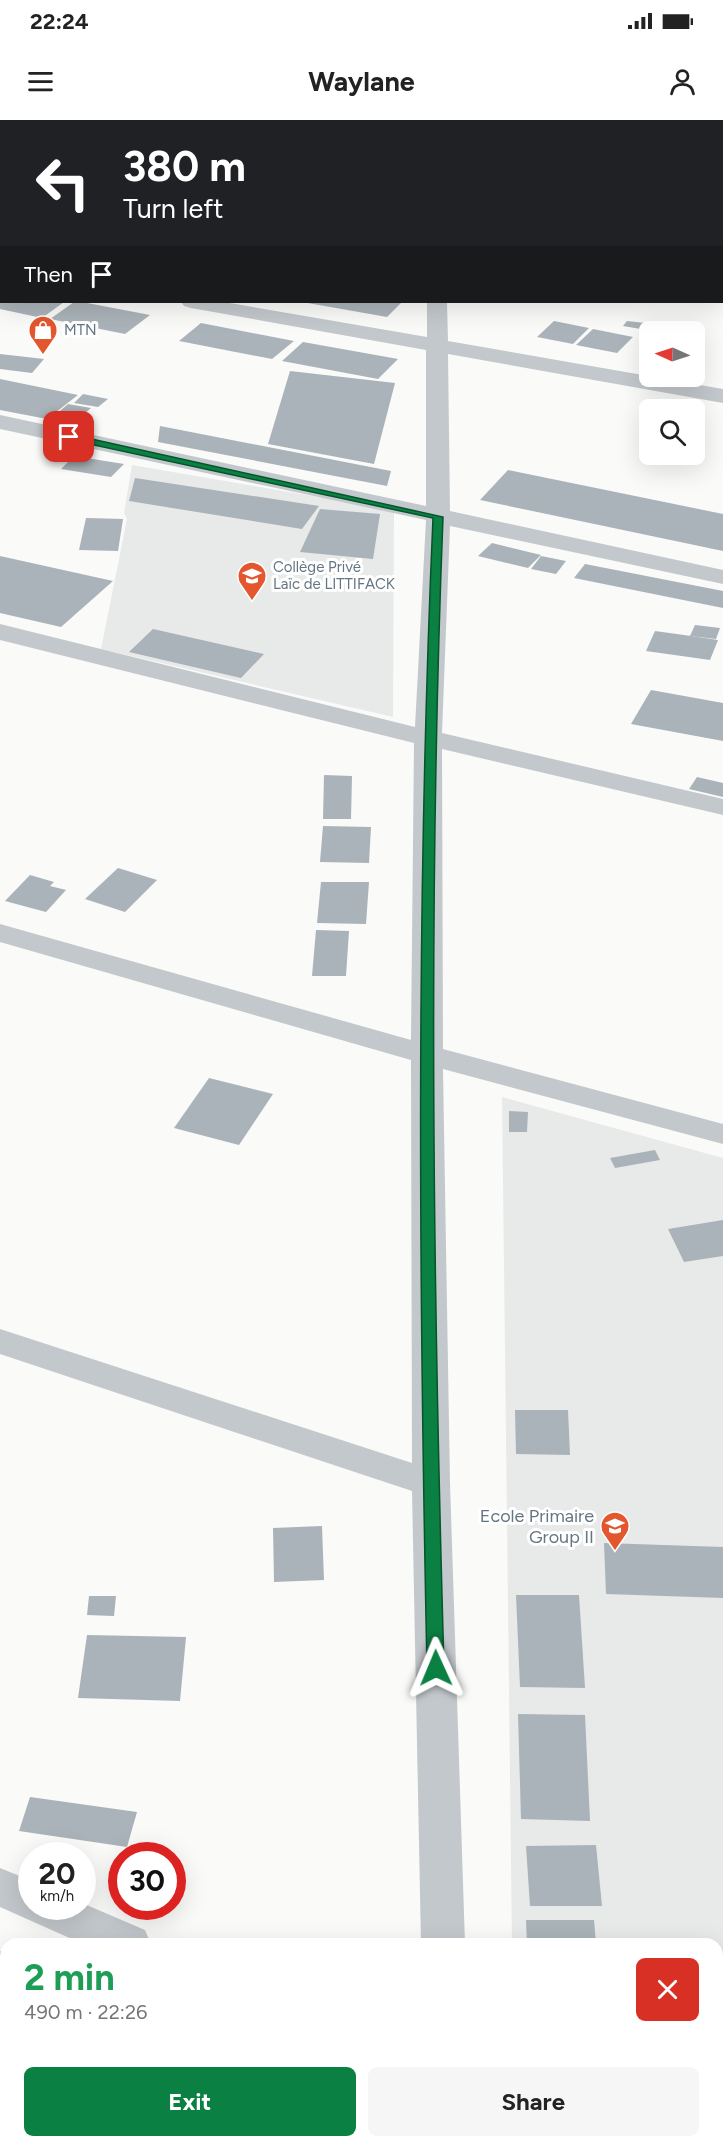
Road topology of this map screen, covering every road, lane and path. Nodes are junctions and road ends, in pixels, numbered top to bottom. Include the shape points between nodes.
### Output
1 (197, 303) edge
2 (437, 303) edge
3 (437, 345) junction
4 (723, 396) edge
5 (0, 422) edge
6 (438, 517) junction
7 (723, 577) edge
8 (0, 632) edge
9 (429, 738) junction
10 (723, 807) edge
11 (0, 933) edge
12 (428, 1055) junction
13 (723, 1134) edge
14 (0, 1341) edge
15 (431, 1484) junction
16 (0, 1887) edge
17 (18, 1895) edge
18 (75, 1920) edge
19 (116, 1938) edge
20 (443, 1938) edge

1 - 3 street
2 - 3 street
3 - 4 street
3 - 6 street
5 - 6 street
6 - 7 street
6 - 9 street
8 - 9 street
9 - 10 street
9 - 12 street
11 - 12 street
12 - 13 street
12 - 15 street
14 - 15 street
15 - 20 street
16 - 17 street
18 - 19 street

